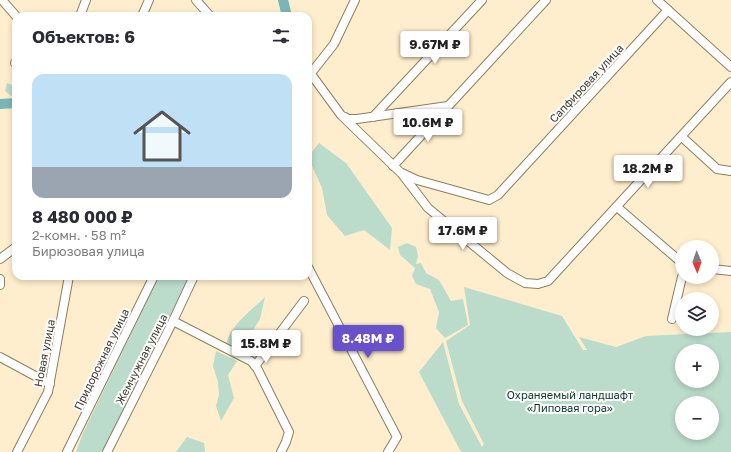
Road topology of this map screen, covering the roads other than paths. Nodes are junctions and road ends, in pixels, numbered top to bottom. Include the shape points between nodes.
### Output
1 (2, 0) edge
2 (86, 0) edge
3 (149, 0) edge
4 (196, 0) edge
5 (355, 0) edge
6 (482, 0) edge
7 (546, 0) edge
8 (657, 0) edge
9 (668, 10) junction
10 (12, 12) edge
11 (82, 12) edge
12 (144, 12) edge
13 (206, 12) edge
14 (731, 67) edge
15 (312, 73) edge
16 (312, 79) edge
17 (731, 82) edge
18 (448, 106) junction
19 (341, 115) junction
20 (373, 117) junction
21 (682, 137) junction
22 (393, 166) junction
23 (731, 170) edge
24 (400, 172) junction
25 (617, 207) junction
26 (12, 249) edge
27 (675, 257) edge
28 (0, 258) edge
29 (719, 270) edge
30 (731, 271) edge
31 (312, 275) edge
32 (0, 280) edge
33 (68, 280) edge
34 (152, 280) edge
35 (192, 280) edge
36 (680, 284) edge
37 (0, 285) edge
38 (304, 301) dead end
39 (672, 319) dead end
40 (173, 321) junction
41 (0, 357) edge
42 (255, 366) junction
43 (50, 384) junction
44 (16, 452) edge
45 (67, 452) edge
46 (107, 452) edge
47 (281, 452) edge
48 (388, 452) edge

1 - 10 street
2 - 11 street
3 - 12 street
4 - 13 street
5 - 15 street via 334,44
6 - 20 street
7 - 18 street
8 - 9 street
9 - 14 street
9 - 24 street, Сапфировая улица via 521,170 489,200 417,180
16 - 19 street
17 - 21 street
18 - 20 street
18 - 22 street
19 - 20 street via 348,119
19 - 22 street
21 - 23 street via 717,169
21 - 25 street
22 - 24 street
24 - 25 street via 428,208 507,273 525,283 538,284 548,281
25 - 27 street
26 - 28 street
29 - 30 street
31 - 48 street via 397,437
32 - 37 street
33 - 43 street, Новая улица
34 - 45 street, Придорожная улица
35 - 40 street, Жемчужная улица
36 - 39 street
38 - 42 street
40 - 42 street via 241,356
40 - 46 street, Жемчужная улица
41 - 43 street
42 - 47 street via 289,432
43 - 44 street, Новая улица

